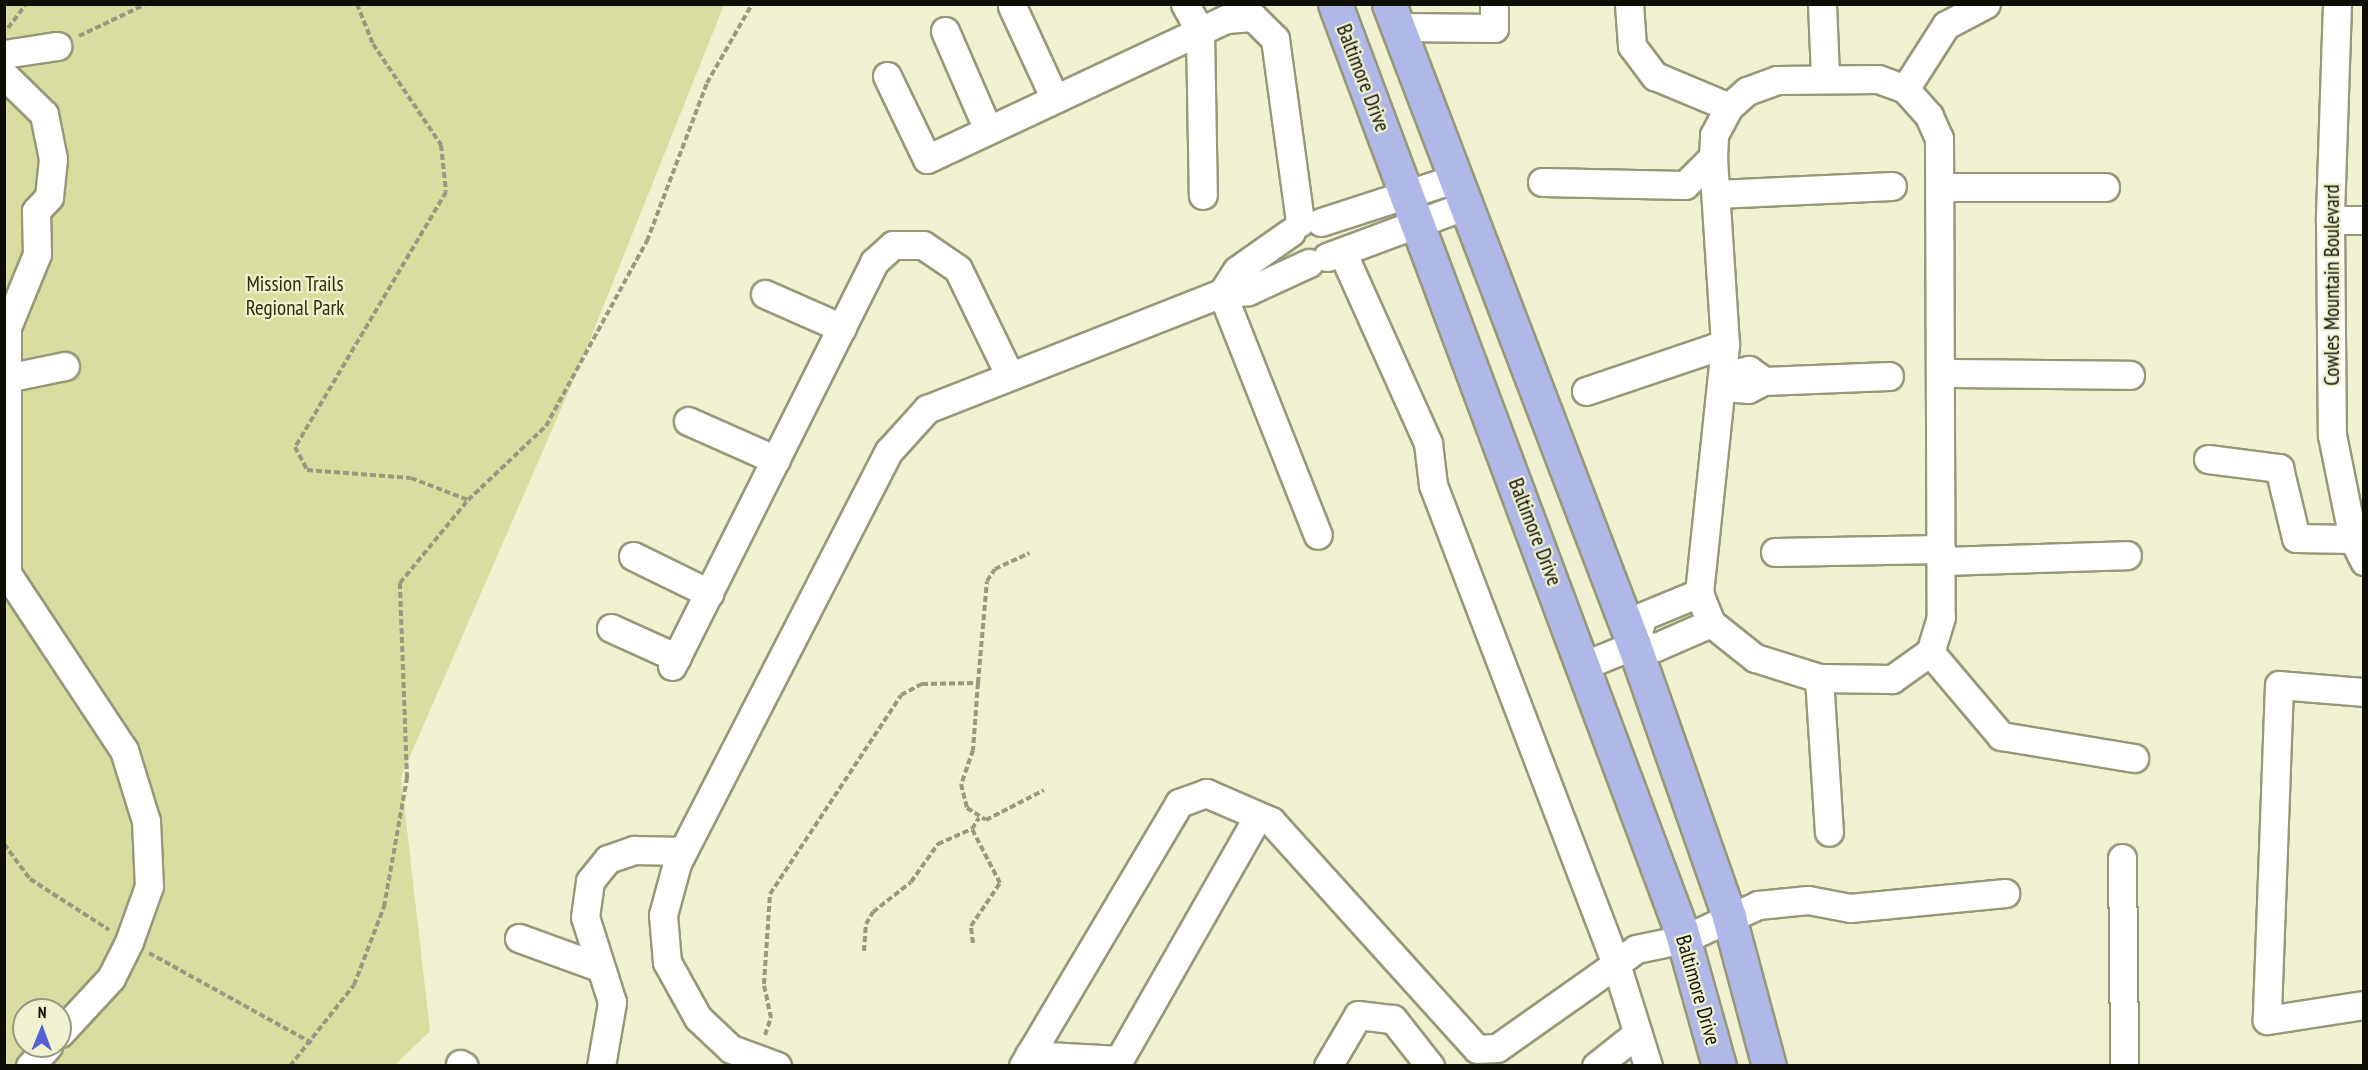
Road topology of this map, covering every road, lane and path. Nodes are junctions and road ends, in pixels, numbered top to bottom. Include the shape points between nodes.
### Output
1 (26, 4) edge
2 (146, 4) edge
3 (357, 4) edge
4 (752, 4) edge
5 (1185, 4) edge
6 (1335, 4) edge
7 (1494, 4) edge
8 (1629, 4) edge
9 (1822, 4) edge
10 (1986, 4) edge
11 (2337, 4) edge
12 (1012, 6) edge
13 (1394, 16) edge
14 (945, 30) dead end
15 (1200, 31) junction
16 (4, 33) edge
17 (57, 46) joint
18 (4, 54) edge
19 (4, 75) edge
20 (887, 76) dead end
21 (1825, 76) junction
22 (1905, 89) junction
23 (1055, 99) junction
24 (1729, 107) junction
25 (988, 130) junction
26 (1713, 158) junction
27 (1542, 182) dead end
28 (1892, 186) dead end
29 (2105, 187) dead end
30 (1940, 188) junction
31 (1459, 193) junction
32 (1716, 194) junction
33 (1203, 195) dead end
34 (1413, 210) junction
35 (2330, 220) junction
36 (2364, 220) edge
37 (1304, 226) junction
38 (1325, 258) junction
39 (1222, 293) junction
40 (765, 294) dead end
41 (6, 327) edge
42 (842, 328) junction
43 (1725, 344) junction
44 (65, 366) dead end
45 (1943, 373) junction
46 (1009, 374) junction
47 (2130, 375) dead end
48 (1723, 376) junction
49 (1889, 376) dead end
50 (11, 377) junction
51 (1586, 391) dead end
52 (688, 421) dead end
53 (2208, 459) dead end
54 (776, 460) junction
55 (6, 475) edge
56 (468, 500) junction
57 (1318, 535) dead end
58 (2358, 550) edge
59 (1775, 552) dead end
60 (1029, 553) dead end
61 (1941, 555) junction
62 (2127, 555) dead end
63 (633, 556) dead end
64 (5, 570) edge
65 (1699, 592) junction
66 (710, 593) junction
67 (1711, 623) junction
68 (611, 628) dead end
69 (1634, 645) junction
70 (1930, 652) junction
71 (1585, 665) junction
72 (1820, 678) junction
73 (978, 683) junction
74 (2364, 692) edge
75 (2134, 758) dead end
76 (1044, 790) dead end
77 (1258, 816) junction
78 (979, 818) junction
79 (972, 829) junction
80 (1829, 832) dead end
81 (683, 851) junction
82 (2122, 858) dead end
83 (2006, 893) dead end
84 (1729, 917) junction
85 (519, 939) dead end
86 (1677, 941) junction
87 (973, 943) dead end
88 (864, 951) dead end
89 (1621, 962) junction
90 (599, 968) junction
91 (2364, 1005) edge
92 (72, 1020) edge
93 (1638, 1033) junction
94 (1026, 1060) edge
95 (766, 1062) edge
96 (290, 1065) edge
97 (601, 1065) edge
98 (1328, 1065) edge
99 (1430, 1065) edge
100 (1596, 1065) edge
101 (1648, 1065) edge
102 (1719, 1065) edge
103 (1769, 1065) edge
104 (2124, 1065) edge

1 - 16 path
2 - 17 path
3 - 56 path via 373,44 441,145 446,192 295,447 307,470 411,478
4 - 56 path via 707,83 647,241 590,352 546,426
5 - 15 street
6 - 34 main road, Baltimore Drive
7 - 13 street via 1494,28
8 - 24 street via 1632,46 1655,76
9 - 21 street
10 - 22 street via 1946,25
11 - 35 street, Cowles Mountain Boulevard
12 - 23 street
13 - 31 main road
14 - 25 street
15 - 23 street
15 - 33 street
15 - 37 street via 1226,19 1253,17 1275,39
17 - 18 street
19 - 41 street via 44,114 53,159 48,197 36,211 37,254
20 - 25 street via 927,159
21 - 22 street via 1878,79
21 - 24 street via 1777,80 1747,91
22 - 30 street via 1929,117 1939,138
23 - 25 street
24 - 26 street via 1714,135
26 - 27 street via 1685,185
26 - 32 street
28 - 32 street
29 - 30 street
30 - 45 street
31 - 34 street
31 - 69 main road
32 - 43 street
34 - 37 street
34 - 38 street
34 - 71 main road, Baltimore Drive
35 - 36 street
35 - 58 street, Cowles Mountain Boulevard via 2332,435
37 - 38 street via 1332,240
37 - 38 street via 1292,252
37 - 39 street via 1237,270
38 - 39 street via 1248,291
38 - 89 street via 1428,443 1433,485
39 - 46 street
39 - 57 street
40 - 42 street
41 - 50 street
42 - 46 street via 874,262 893,245 923,245 958,269
42 - 54 street
43 - 48 street
43 - 51 street
44 - 50 street
45 - 47 street
45 - 61 street
46 - 81 street via 927,409 889,451
48 - 49 street via 1735,388 1757,388 1764,381
48 - 65 street
50 - 55 street
52 - 54 street
53 - 58 street via 2278,468 2296,538
54 - 66 street
55 - 64 street
56 - 96 path via 400,583 407,778 384,907 354,985
59 - 61 street
60 - 73 path via 995,569 987,581
61 - 62 street
61 - 70 street via 1941,617
63 - 66 street
64 - 92 street via 124,750 146,821 149,886 129,942 111,978
65 - 67 street
65 - 69 street via 1643,616
66 - 68 street via 675,662
67 - 69 street via 1656,647
67 - 72 street via 1755,658
69 - 71 street
69 - 84 main road
70 - 72 street via 1892,680
70 - 75 street via 2001,736
71 - 86 main road, Baltimore Drive
72 - 80 street
73 - 78 path via 973,750 960,792
73 - 95 path via 910,686 770,894 764,974 771,1018
74 - 91 street via 2279,686 2267,1020
76 - 78 path via 1004,812
77 - 89 street via 1271,821 1477,1049 1497,1048
77 - 94 street via 1119,1060
77 - 94 street via 1206,794 1179,803
78 - 79 path
79 - 87 path via 1000,883 971,926
79 - 88 path via 938,844 911,882 873,912 866,924
81 - 90 street via 634,850 608,859 590,881 585,917
81 - 95 street via 663,915 667,962 698,1018 731,1049
82 - 104 street
83 - 84 street via 1850,908 1808,900 1758,904
84 - 86 street
84 - 103 main road
85 - 90 street
86 - 89 street via 1636,949
86 - 102 main road, Baltimore Drive
89 - 93 street
90 - 97 street via 612,1002
93 - 100 street
93 - 101 street
98 - 99 street via 1358,1015 1393,1019

